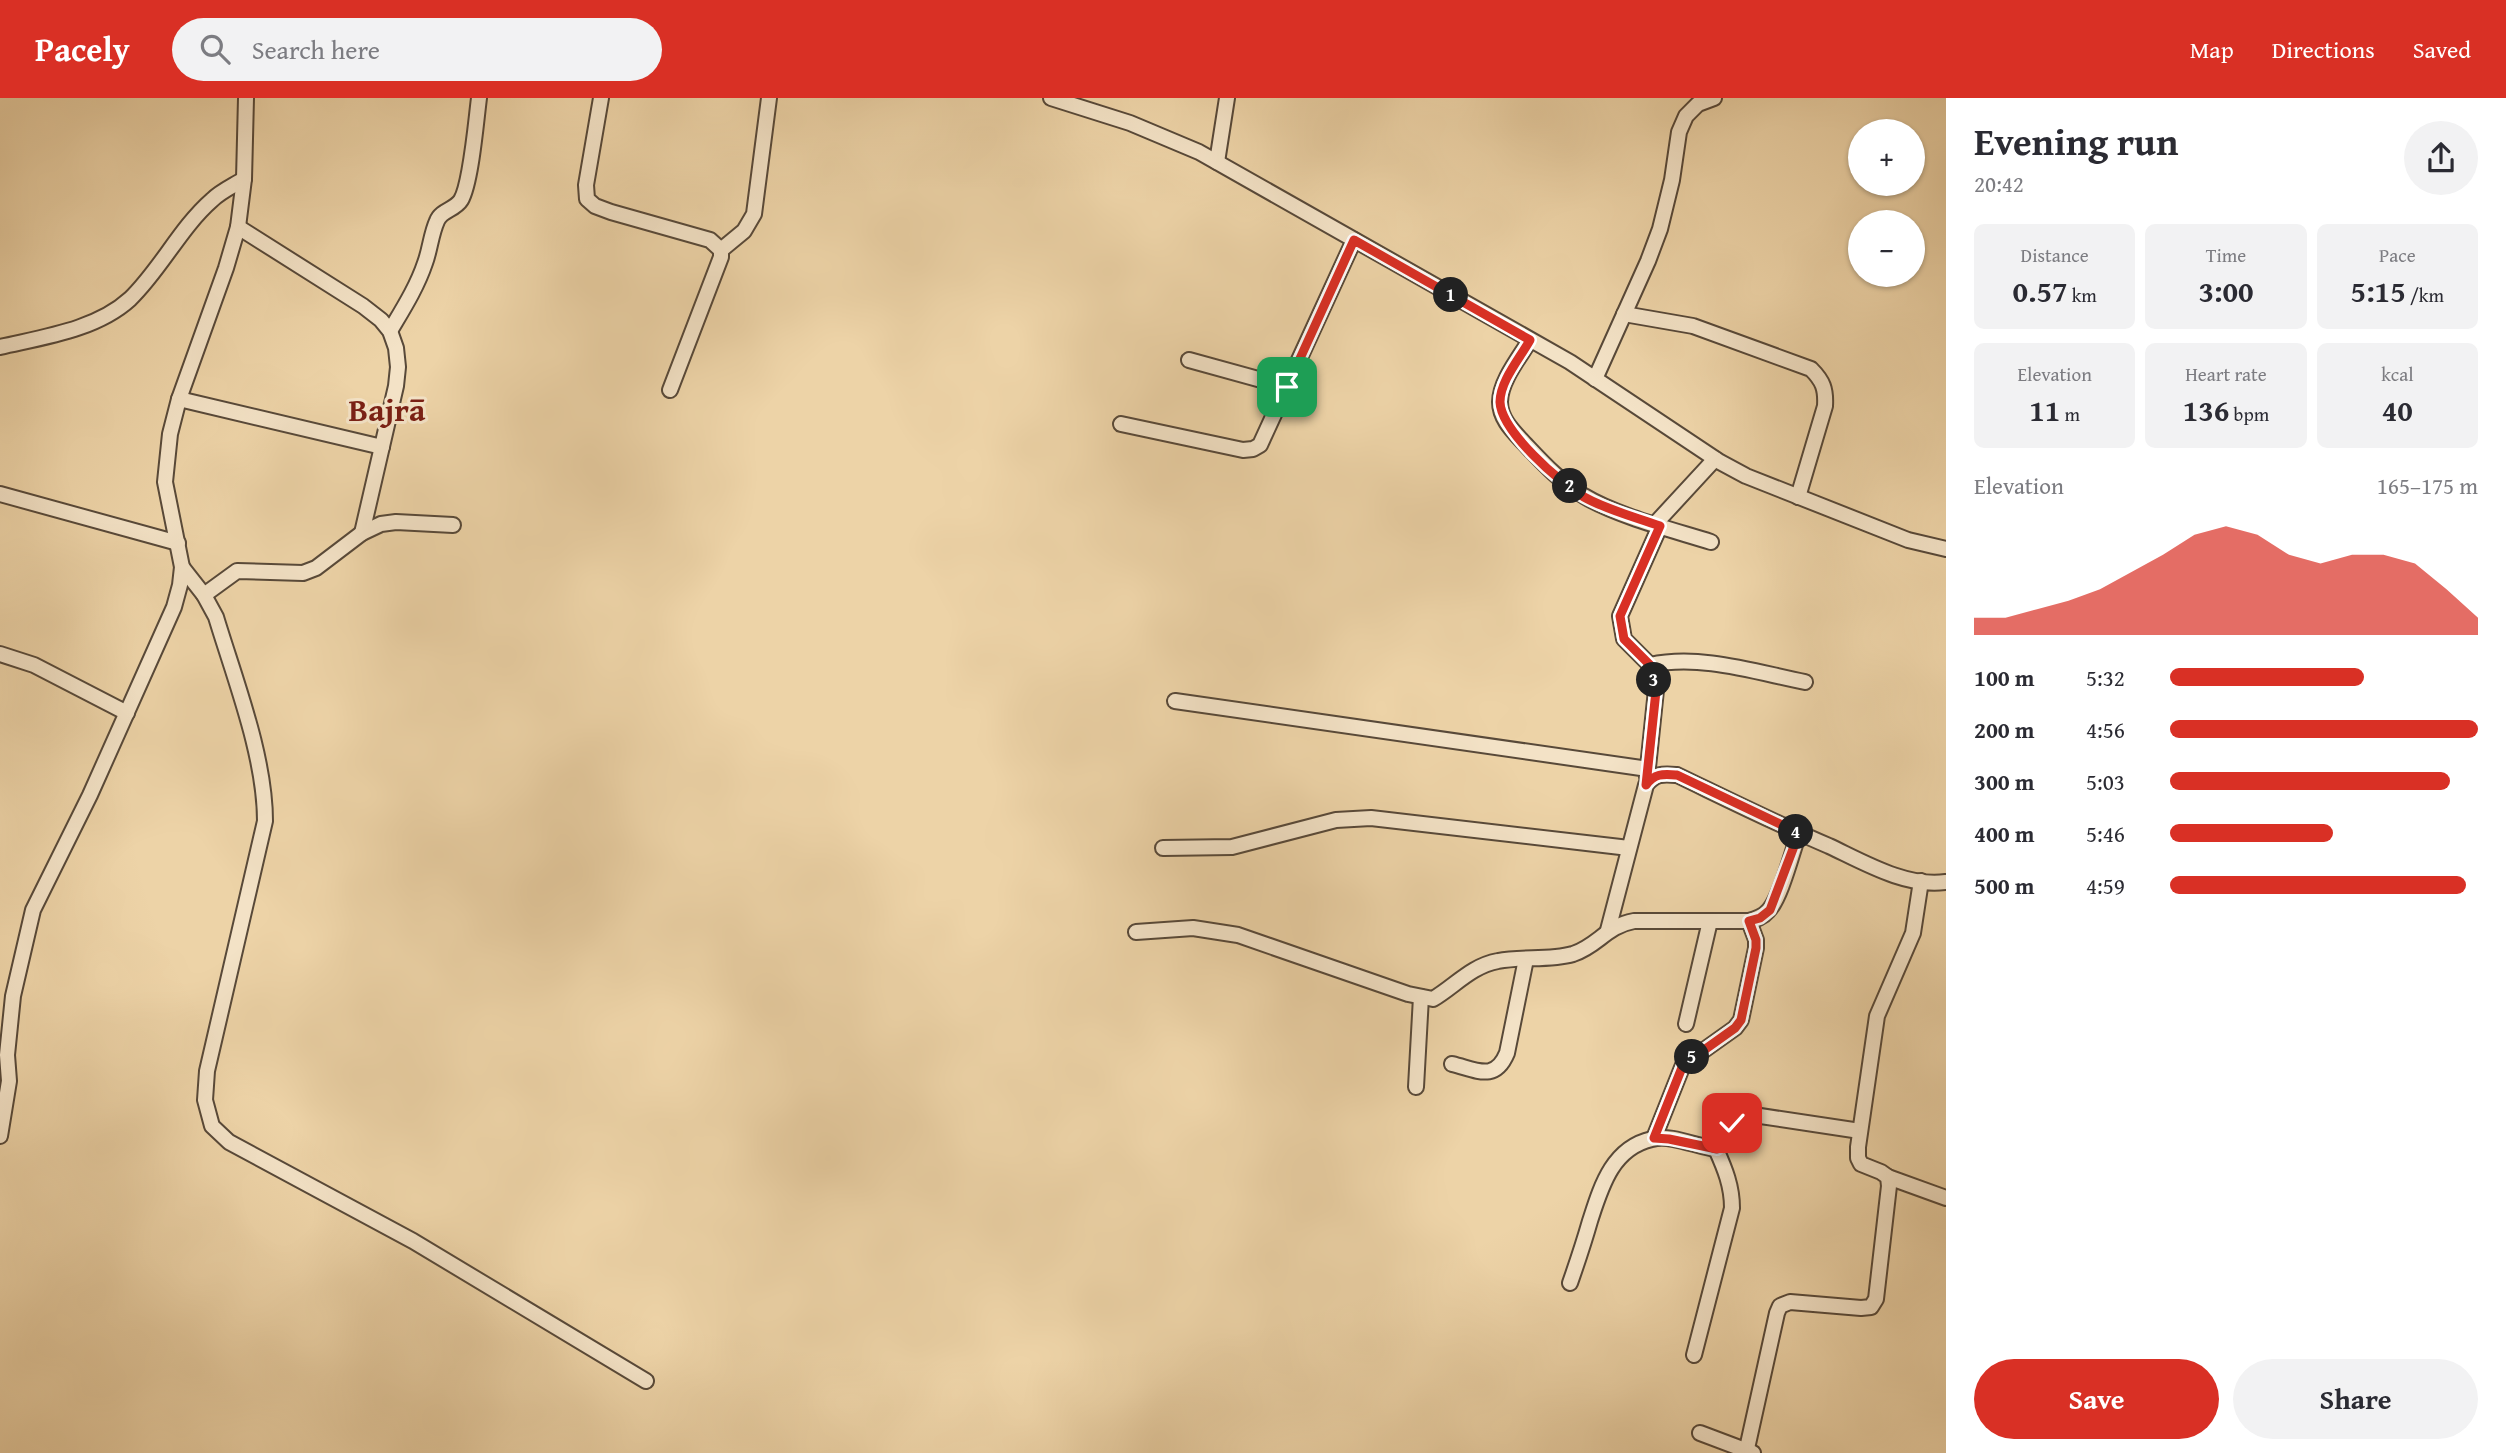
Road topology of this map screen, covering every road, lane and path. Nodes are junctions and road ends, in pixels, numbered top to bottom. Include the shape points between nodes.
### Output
1 (246, 98) edge
2 (479, 98) edge
3 (601, 98) edge
4 (769, 98) edge
5 (1051, 98) edge
6 (1227, 98) edge
7 (1714, 98) edge
8 (1217, 162) junction
9 (244, 179) junction
10 (238, 228) junction
11 (1354, 240) junction
12 (721, 250) junction
13 (1624, 314) junction
14 (390, 331) junction
15 (1530, 340) junction
16 (0, 347) edge
17 (1189, 360) dead end
18 (1595, 379) junction
19 (1287, 387) junction
20 (670, 390) dead end
21 (180, 399) junction
22 (1121, 424) dead end
23 (382, 447) junction
24 (1715, 459) junction
25 (0, 494) edge
26 (1798, 497) junction
27 (453, 525) dead end
28 (1658, 525) junction
29 (362, 533) junction
30 (1711, 542) dead end
31 (178, 543) junction
32 (1946, 550) edge
33 (182, 567) junction
34 (204, 595) junction
35 (0, 654) edge
36 (1650, 665) junction
37 (1805, 682) dead end
38 (1175, 701) dead end
39 (127, 713) junction
40 (1647, 769) junction
41 (1646, 785) junction
42 (1799, 833) junction
43 (1163, 848) dead end
44 (1629, 848) junction
45 (1921, 881) junction
46 (1946, 882) edge
47 (1710, 921) junction
48 (1749, 921) junction
49 (1608, 930) junction
50 (1136, 932) dead end
51 (1526, 959) junction
52 (1421, 998) junction
53 (1685, 1024) dead end
54 (1451, 1064) dead end
55 (1416, 1087) dead end
56 (1860, 1131) junction
57 (0, 1136) edge
58 (1654, 1138) junction
59 (1717, 1149) junction
60 (1888, 1177) junction
61 (1946, 1198) edge
62 (1570, 1283) dead end
63 (1694, 1355) dead end
64 (646, 1381) dead end
65 (1700, 1433) dead end
66 (1749, 1452) edge

1 - 9 street
2 - 14 street via 462,198 436,221 422,271
3 - 12 street via 587,199 611,212 710,240
4 - 12 street via 754,214 744,231
5 - 8 street via 1130,123
6 - 8 street
7 - 13 street via 1698,104 1679,132 1660,229
8 - 11 street
9 - 10 street
9 - 16 street via 202,209 128,301 68,331
10 - 14 street via 363,306
10 - 21 street
11 - 15 street
11 - 19 street
12 - 20 street
13 - 18 street
13 - 26 street via 1716,333 1811,369 1821,379 1825,406
14 - 23 street via 398,367
15 - 18 street
15 - 28 street via 1500,400 1511,429 1541,462 1584,497
17 - 19 street
18 - 24 street
19 - 22 street via 1265,437 1253,449
21 - 23 street
21 - 31 street via 170,434 165,481
23 - 29 street
24 - 26 street
24 - 28 street
25 - 31 street
26 - 32 street
27 - 29 street via 396,522
28 - 30 street
28 - 36 street via 1620,616 1624,639
29 - 34 street via 316,568 303,573 237,571
31 - 33 street
33 - 34 street
33 - 39 street via 174,607
34 - 64 street via 216,617 265,797 265,821 206,1071 205,1100 212,1126 229,1142 413,1241
35 - 39 street via 34,665
36 - 37 street via 1703,662
36 - 40 street via 1656,691
38 - 40 street
39 - 57 street via 33,910 12,1005 9,1081
40 - 41 street
41 - 42 street via 1661,773 1677,775
41 - 44 street
42 - 45 street
42 - 48 street via 1770,910
43 - 44 street via 1232,848 1336,820 1371,818
44 - 49 street
45 - 46 street
45 - 56 street via 1913,933 1877,1016
47 - 48 street
47 - 49 street via 1634,921
47 - 53 street
48 - 58 street via 1756,948 1741,1020 1683,1065
49 - 51 street via 1576,953
50 - 52 street via 1193,928 1238,935
51 - 52 street via 1483,965 1433,999
51 - 54 street via 1502,1065 1488,1072
52 - 55 street
56 - 59 street via 1747,1114 1732,1123
56 - 60 street via 1861,1164
58 - 59 street
58 - 62 street via 1623,1154 1604,1180
59 - 63 street via 1728,1177 1732,1208
60 - 61 street
60 - 66 street via 1877,1299 1871,1307 1861,1308 1790,1302 1780,1306
65 - 66 street

